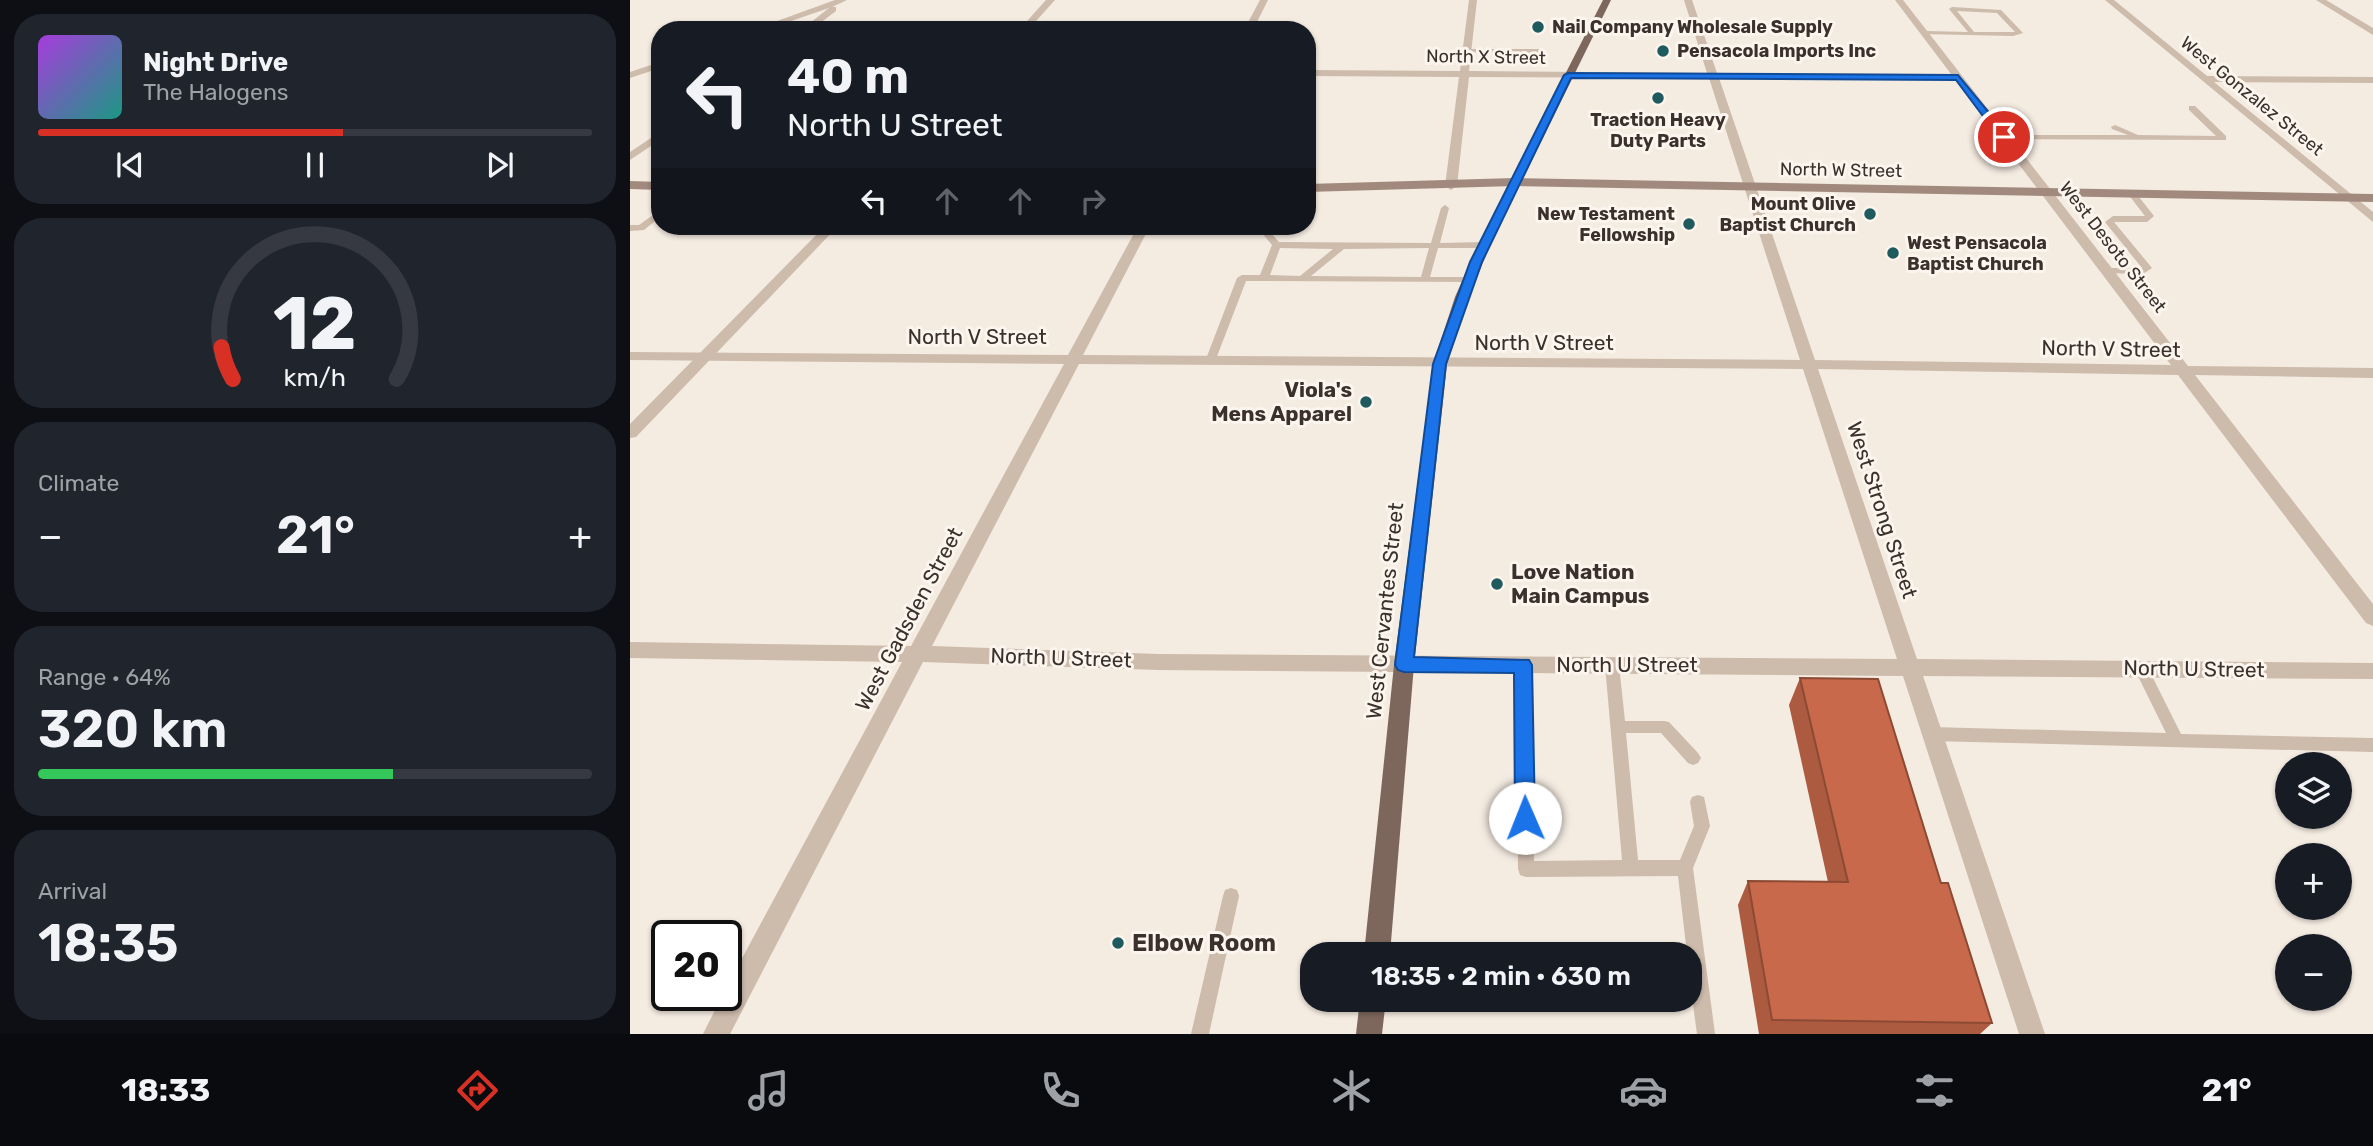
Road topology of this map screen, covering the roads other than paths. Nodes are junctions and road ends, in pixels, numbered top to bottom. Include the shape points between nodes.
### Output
1 (843, 0) edge
2 (1051, 0) edge
3 (1264, 0) edge
4 (1473, 0) edge
5 (1606, 0) edge
6 (1688, 0) edge
7 (1899, 0) edge
8 (2109, 0) edge
9 (2320, 0) edge
10 (782, 21) edge
11 (816, 21) edge
12 (1031, 21) edge
13 (1253, 21) edge
14 (2373, 32) edge
15 (1925, 33) junction
16 (1973, 34) junction
17 (1468, 51) junction
18 (1539, 51) dead end
19 (651, 68) edge
20 (1316, 73) edge
21 (1465, 74) junction
22 (630, 75) edge
23 (1568, 75) junction
24 (1713, 76) junction
25 (1958, 77) junction
26 (2204, 79) junction
27 (2373, 80) edge
28 (2192, 108) dead end
29 (2092, 127) dead end
30 (2115, 127) dead end
31 (2004, 137) junction
32 (2089, 137) junction
33 (2137, 138) junction
34 (651, 142) edge
35 (630, 157) edge
36 (1515, 183) junction
37 (630, 185) edge
38 (1749, 185) junction
39 (651, 186) edge
40 (1451, 186) junction
41 (1316, 187) edge
42 (2047, 192) junction
43 (2132, 194) junction
44 (2349, 198) junction
45 (2373, 198) edge
46 (1446, 208) dead end
47 (2373, 218) edge
48 (651, 220) edge
49 (630, 228) edge
50 (823, 235) edge
51 (1139, 235) edge
52 (1268, 235) edge
53 (1277, 245) junction
54 (1435, 245) junction
55 (1484, 245) junction
56 (1342, 246) junction
57 (2108, 271) junction
58 (1264, 278) junction
59 (1303, 278) junction
60 (1425, 279) junction
61 (1469, 280) junction
62 (630, 356) edge
63 (704, 356) junction
64 (1073, 359) junction
65 (1212, 359) junction
66 (1440, 364) junction
67 (1811, 366) junction
68 (2185, 371) junction
69 (2373, 373) edge
70 (630, 433) edge
71 (2373, 618) edge
72 (630, 650) edge
73 (916, 653) junction
74 (1404, 665) junction
75 (1523, 665) junction
76 (1612, 665) junction
77 (1908, 666) junction
78 (2141, 668) junction
79 (2373, 671) edge
80 (1618, 727) junction
81 (1931, 734) junction
82 (2177, 740) junction
83 (2373, 745) edge
84 (1693, 758) dead end
85 (1698, 802) dead end
86 (1631, 868) junction
87 (1685, 868) junction
88 (1231, 896) dead end
89 (1378, 942) edge
90 (1372, 1012) edge
91 (716, 1034) edge
92 (1200, 1034) edge
93 (1370, 1034) edge
94 (1706, 1034) edge
95 (2032, 1034) edge

1 - 10 street
1 - 11 street
2 - 12 street
3 - 13 street
4 - 17 street
5 - 23 main road, West Cervantes Street
6 - 24 street, West Strong Street
7 - 15 street, West Desoto Street
8 - 26 street, West Gonzalez Street
9 - 14 street
15 - 16 lane
15 - 25 street, West Desoto Street
16 - 16 lane via 2014,34 2020,33 1999,11 1952,9
17 - 18 lane
17 - 21 street
19 - 22 street
20 - 21 street, North X Street
21 - 23 street, North X Street
21 - 40 street
23 - 24 street, North X Street
23 - 36 main road, West Cervantes Street
24 - 25 street, North X Street
24 - 38 street, West Strong Street
25 - 31 street, West Desoto Street
26 - 27 street
26 - 44 street, West Gonzalez Street
28 - 33 lane via 2223,138
29 - 32 lane via 2087,130
30 - 33 lane
31 - 32 lane
31 - 42 street, West Desoto Street
32 - 33 lane
34 - 35 street
36 - 38 main road, North W Street
36 - 40 main road, North W Street
36 - 55 main road, West Cervantes Street
37 - 39 main road
38 - 42 main road, North W Street
38 - 67 street, West Strong Street
40 - 41 main road, North W Street
42 - 43 main road, North W Street
42 - 57 street, West Desoto Street
43 - 44 main road, North W Street
43 - 57 lane via 2150,216 2109,222 2147,268
44 - 45 main road, North W Street
44 - 47 street, West Gonzalez Street
46 - 54 lane
48 - 49 lane via 641,228
50 - 63 street
51 - 64 street, West Gadsden Street
52 - 53 lane
53 - 56 lane
53 - 58 lane
54 - 55 lane
54 - 56 lane
54 - 60 lane
55 - 61 main road, West Cervantes Street
56 - 59 lane
57 - 68 street, West Desoto Street
58 - 59 lane
58 - 65 lane via 1242,278
59 - 60 lane
60 - 61 lane
61 - 66 main road, West Cervantes Street
62 - 63 street, North V Street
63 - 64 street, North V Street
63 - 70 street
64 - 65 street, North V Street
64 - 73 street, West Gadsden Street
65 - 66 street, North V Street
66 - 67 street, North V Street
66 - 74 main road, West Cervantes Street
67 - 68 street, North V Street
67 - 77 street, West Strong Street
68 - 69 street, North V Street
68 - 71 street, West Desoto Street
72 - 73 street, North U Street
73 - 74 street, North U Street
73 - 91 street, West Gadsden Street
74 - 75 street, North U Street
74 - 89 main road, West Cervantes Street
75 - 76 street, North U Street
75 - 86 lane via 1526,869
76 - 77 street, North U Street
76 - 80 lane
77 - 78 street, North U Street
77 - 81 street, West Strong Street
78 - 79 street, North U Street
78 - 82 lane
80 - 84 lane via 1664,727
80 - 86 lane
81 - 82 lane
81 - 95 street, West Strong Street
82 - 83 lane
85 - 87 lane via 1702,826
86 - 87 lane
87 - 94 lane
88 - 92 lane
90 - 93 main road

